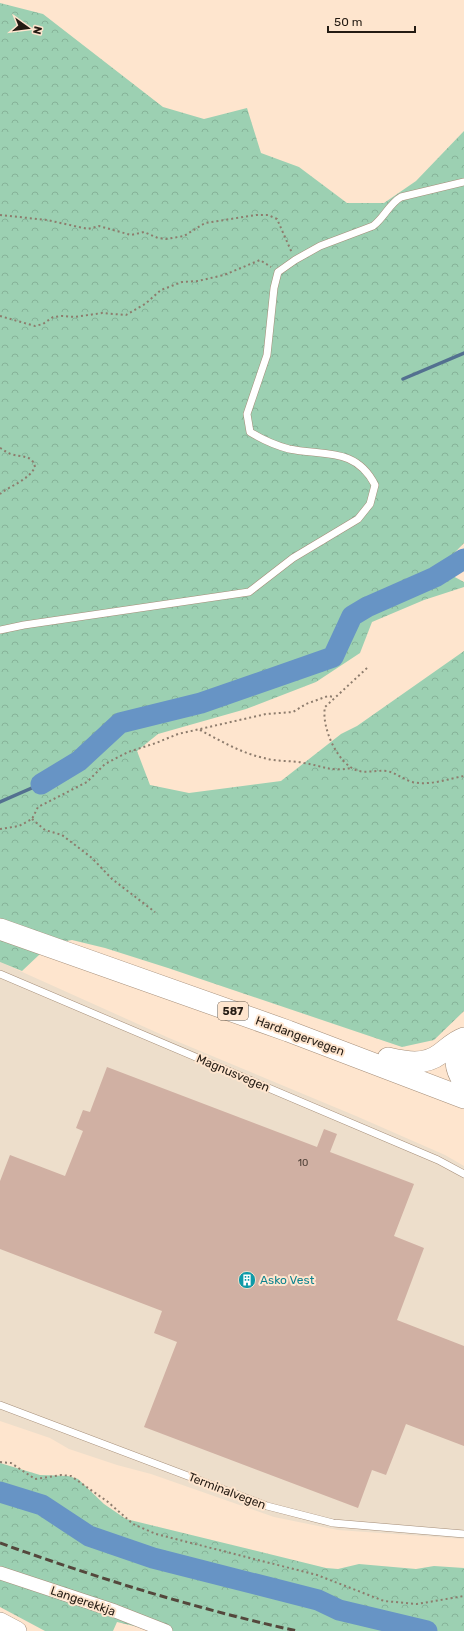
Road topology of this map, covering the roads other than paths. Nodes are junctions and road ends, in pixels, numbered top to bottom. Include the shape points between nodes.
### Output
1 (464, 182) edge
2 (0, 630) edge
3 (0, 929) edge
4 (0, 974) edge
5 (224, 1008) junction
6 (288, 1031) junction
7 (464, 1038) edge
8 (464, 1043) edge
9 (464, 1083) edge
10 (464, 1098) edge
11 (464, 1108) edge
12 (464, 1174) edge
13 (0, 1405) edge
14 (464, 1534) edge
15 (0, 1573) edge
16 (0, 1622) edge
17 (17, 1631) edge
18 (166, 1631) edge

1 - 2 lane via 401,197 374,226 320,246 278,272 267,355 247,414 250,432 267,443 291,449 331,453 355,461 369,473 375,485 370,504 358,520 292,558 249,592
3 - 5 main road, Hardangervegen / 587
4 - 12 lane, Magnusvegen via 438,1160
5 - 6 main road, Hardangervegen / 587
5 - 7 main road, 587 via 287,1022 386,1057 418,1063 438,1056
6 - 10 main road, Hardangervegen / 587
6 - 11 main road, 587 via 332,1057
8 - 9 main road via 456,1056 456,1064 458,1074
13 - 14 lane, Terminalvegen via 267,1506 304,1517 333,1523
15 - 18 street, Langerekkja via 115,1611
16 - 17 main road

